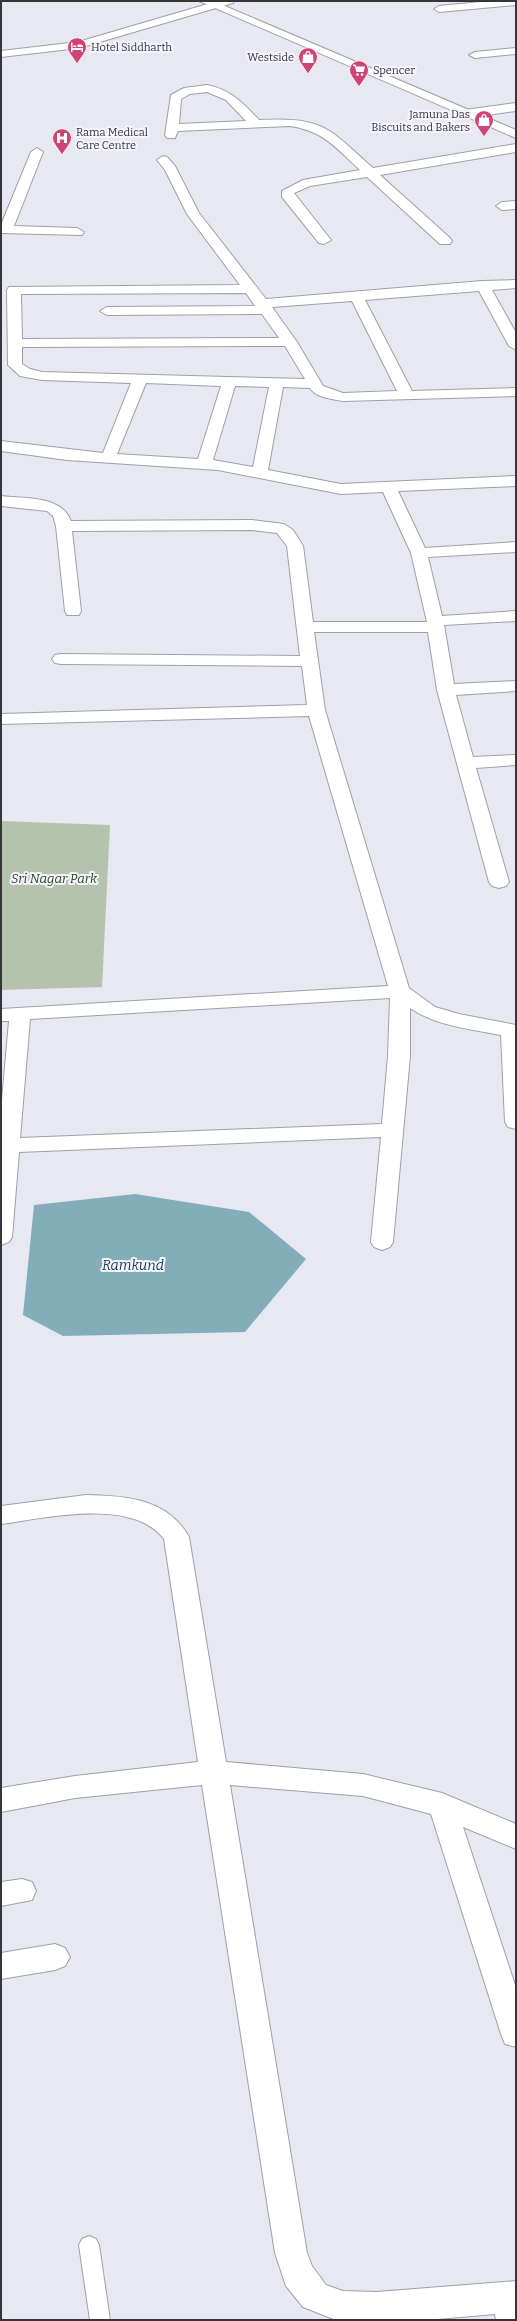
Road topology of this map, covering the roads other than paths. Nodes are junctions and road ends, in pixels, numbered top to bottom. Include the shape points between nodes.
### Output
1 (194, 1) edge
2 (229, 1) edge
3 (516, 2) edge
4 (208, 3) edge
5 (439, 9) dead end
6 (1, 46) edge
7 (516, 50) edge
8 (1, 54) edge
9 (475, 55) dead end
10 (516, 107) edge
11 (465, 114) junction
12 (256, 124) junction
13 (516, 134) edge
14 (516, 148) edge
15 (37, 152) dead end
16 (162, 160) dead end
17 (369, 173) junction
18 (516, 205) edge
19 (502, 206) dead end
20 (4, 230) edge
21 (77, 232) dead end
22 (324, 240) dead end
23 (445, 242) dead end
24 (516, 284) edge
25 (482, 286) junction
26 (250, 289) junction
27 (107, 290) junction
28 (356, 296) junction
29 (264, 307) junction
30 (107, 311) junction
31 (290, 342) junction
32 (14, 343) junction
33 (516, 346) edge
34 (104, 360) junction
35 (140, 379) junction
36 (229, 382) junction
37 (277, 383) junction
38 (314, 384) junction
39 (516, 392) edge
40 (407, 396) junction
41 (1, 446) edge
42 (108, 458) junction
43 (204, 464) junction
44 (260, 472) junction
45 (516, 481) edge
46 (389, 488) junction
47 (1, 501) edge
48 (64, 526) junction
49 (516, 547) edge
50 (419, 553) junction
51 (73, 612) dead end
52 (516, 616) edge
53 (435, 624) junction
54 (305, 627) junction
55 (61, 658) dead end
56 (309, 661) junction
57 (516, 686) edge
58 (446, 690) junction
59 (316, 710) junction
60 (1, 719) edge
61 (516, 760) edge
62 (466, 763) junction
63 (499, 882) dead end
64 (400, 991) junction
65 (11, 1014) edge
66 (514, 1031) edge
67 (516, 1122) edge
68 (392, 1130) junction
69 (9, 1145) junction
70 (1, 1237) edge
71 (382, 1242) dead end
72 (1, 1515) edge
73 (214, 1772) junction
74 (1, 1800) edge
75 (442, 1804) junction
76 (516, 1837) edge
77 (54, 1957) dead end
78 (1, 1966) edge
79 (516, 2034) edge
80 (89, 2245) dead end
81 (512, 2305) edge
82 (100, 2320) edge

1 - 6 street via 69,38
2 - 4 street
3 - 5 street
4 - 8 street via 137,30 79,45
4 - 11 street
7 - 9 street
10 - 11 street
11 - 13 street
12 - 12 street via 172,132 175,98 182,92 211,88 226,93
12 - 17 street via 290,122 311,125 327,133
14 - 17 street
15 - 20 street
16 - 26 street via 171,169 193,214
17 - 22 street via 307,183 288,191 292,202
17 - 23 street
18 - 19 street
20 - 21 street
24 - 25 street
25 - 28 street
25 - 33 street
26 - 27 street
26 - 29 street
27 - 30 street
27 - 32 street via 14,290
28 - 29 street
28 - 40 street
29 - 30 street
29 - 31 street
30 - 34 street
31 - 34 street
31 - 38 street
32 - 34 street
32 - 34 street via 15,365 24,372 42,376
34 - 35 street
35 - 36 street
35 - 42 street
36 - 37 street
36 - 43 street
37 - 38 street
37 - 44 street
38 - 40 street via 318,389 343,397
39 - 40 street
41 - 42 street via 32,452
42 - 43 street
43 - 44 street
44 - 46 street via 341,489
45 - 46 street
46 - 50 street
47 - 48 street via 51,507 62,517
48 - 51 street
48 - 54 street via 252,525 284,529 291,536 295,546
49 - 50 street
50 - 53 street
52 - 53 street
53 - 54 street
53 - 58 street
54 - 56 street
55 - 56 street
56 - 59 street
57 - 58 street
58 - 62 street
59 - 60 street
59 - 64 street
61 - 62 street
62 - 63 street
64 - 65 street
64 - 66 street via 428,1011 455,1020
64 - 68 street via 399,1056
65 - 69 street
66 - 67 street
68 - 69 street
68 - 71 street
69 - 70 street
72 - 73 street via 70,1505 111,1505 142,1510 165,1522 176,1537
73 - 74 street via 75,1787
73 - 75 street via 363,1785
73 - 81 street via 291,2253 298,2275 316,2296 343,2307
75 - 76 street
75 - 79 street
77 - 78 street
80 - 82 lane

